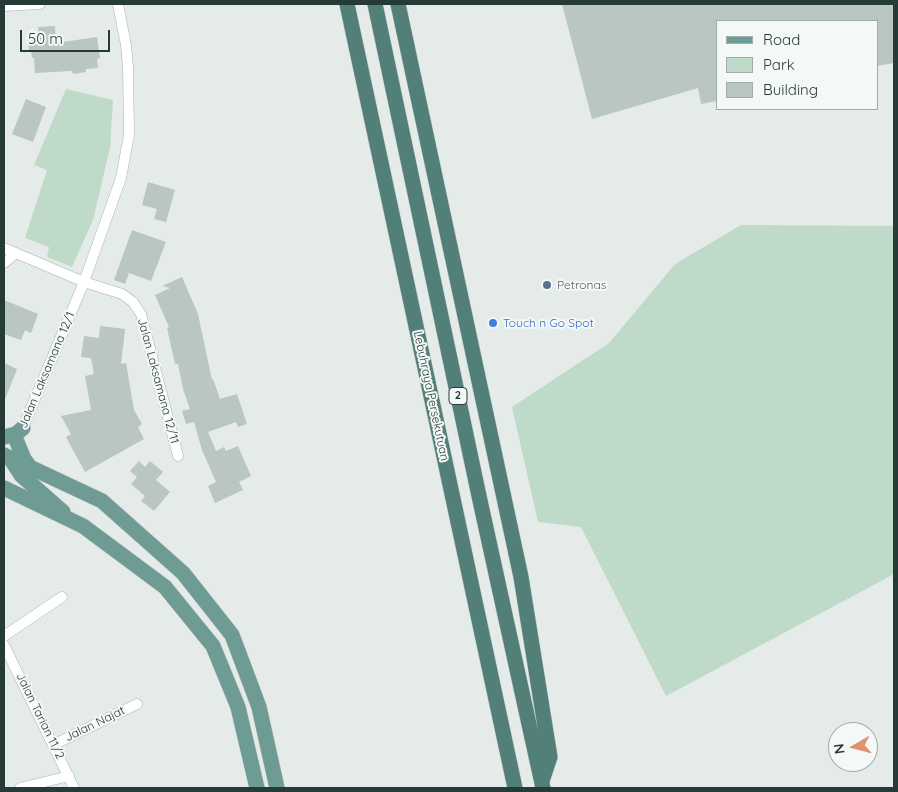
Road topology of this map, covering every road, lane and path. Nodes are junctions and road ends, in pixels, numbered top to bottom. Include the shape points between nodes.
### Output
1 (40, 4) edge
2 (118, 4) edge
3 (347, 4) edge
4 (375, 4) edge
5 (398, 4) edge
6 (4, 6) edge
7 (4, 248) edge
8 (16, 253) junction
9 (4, 263) edge
10 (84, 282) junction
11 (15, 435) edge
12 (178, 456) dead end
13 (6, 459) edge
14 (30, 467) junction
15 (4, 488) edge
16 (75, 522) junction
17 (62, 597) dead end
18 (4, 636) edge
19 (4, 645) edge
20 (7, 655) edge
21 (137, 704) dead end
22 (53, 745) junction
23 (69, 776) junction
24 (542, 785) edge
25 (20, 788) edge
26 (74, 788) edge
27 (257, 788) edge
28 (277, 788) edge
29 (515, 788) edge

1 - 6 street
2 - 10 street, Jalan Laksamana 12/1 via 128,67 129,135 121,178
3 - 29 highway, Lebuhraya Persekutuan / 2
4 - 24 highway, Lebuhraya Persekutuan / 2
5 - 24 highway via 521,577 550,757
7 - 8 street
8 - 9 street
8 - 10 street
10 - 11 street, Jalan Laksamana 12/1
10 - 12 street, Jalan Laksamana 12/11 via 122,294 141,314
11 - 13 street, Jalan Laksamana 12/1
11 - 14 main road
13 - 14 main road
13 - 16 main road
14 - 28 main road via 102,501 183,573 232,635 259,707
15 - 16 main road
16 - 27 main road via 165,587 213,646 238,707
17 - 18 street
19 - 20 street, Jalan Tarian 11/2
20 - 22 street, Jalan Tarian 11/2
21 - 22 street, Jalan Najat
22 - 23 street, Jalan Tarian 11/2
23 - 25 street
23 - 26 street, Jalan Tarian 11/2

